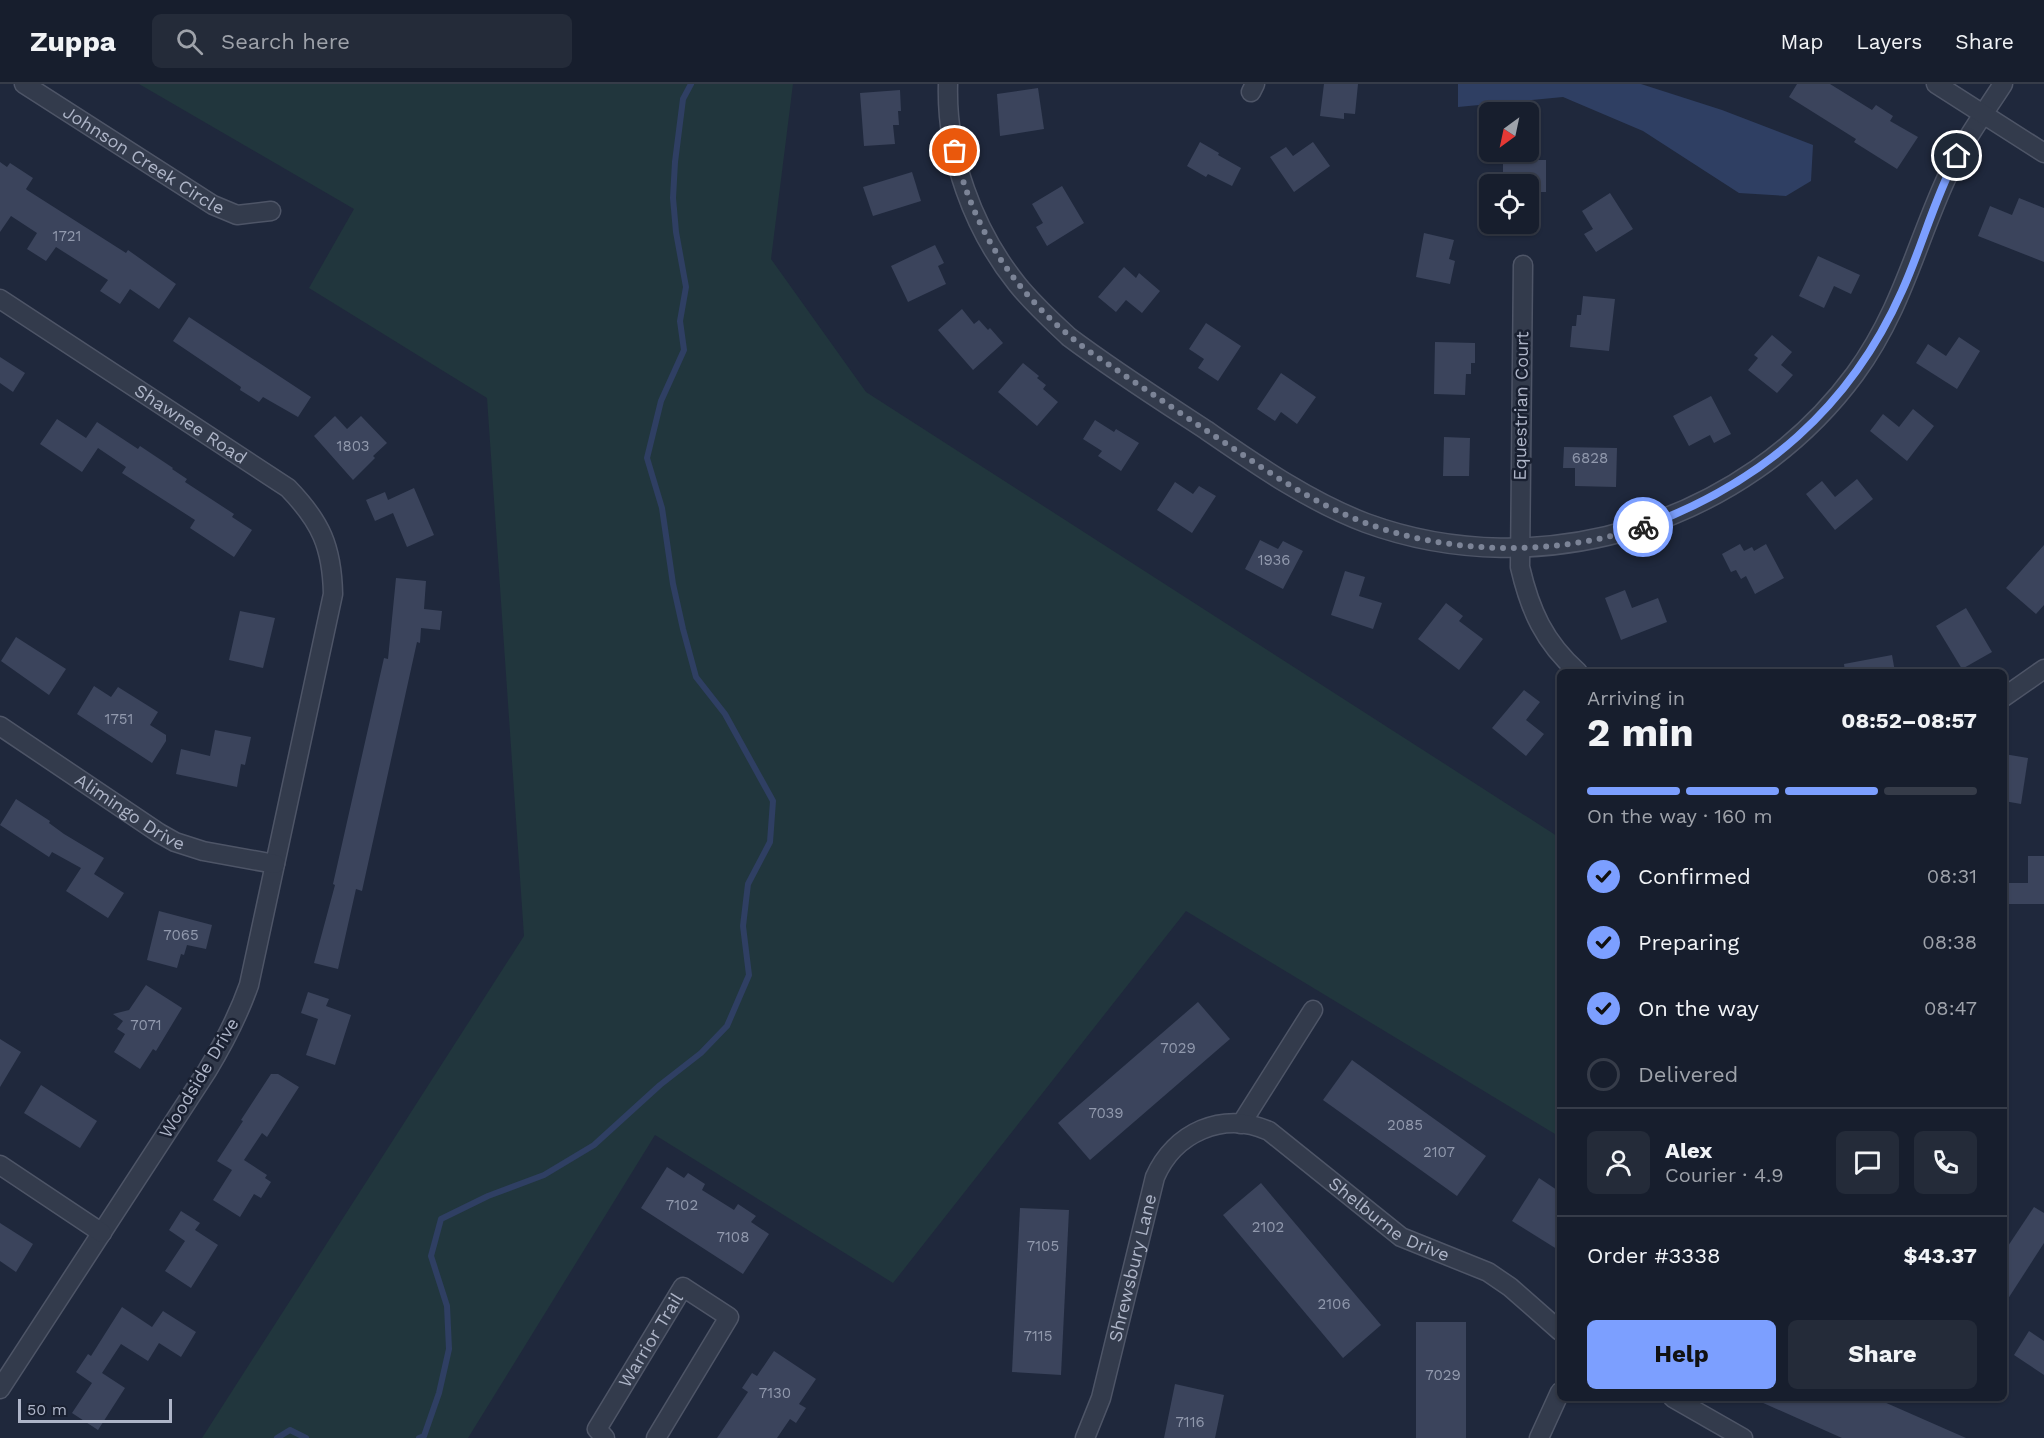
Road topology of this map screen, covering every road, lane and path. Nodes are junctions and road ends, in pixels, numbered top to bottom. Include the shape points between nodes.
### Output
1 (24, 84) edge
2 (948, 84) edge
3 (1936, 84) edge
4 (2003, 84) edge
5 (1984, 114) junction
6 (2044, 153) edge
7 (271, 211) dead end
8 (1523, 265) dead end
9 (0, 299) edge
10 (1519, 548) junction
11 (333, 587) joint
12 (1575, 669) edge
13 (2044, 669) edge
14 (2007, 696) edge
15 (0, 726) edge
16 (275, 864) junction
17 (1313, 1010) dead end
18 (1215, 1124) joint
19 (1241, 1124) junction
20 (0, 1165) edge
21 (102, 1233) junction
22 (1557, 1328) edge
23 (0, 1389) edge
24 (1557, 1399) edge
25 (1678, 1401) edge
26 (605, 1438) edge
27 (656, 1438) edge
28 (1084, 1438) edge
29 (1539, 1438) edge
30 (1743, 1438) edge

1 - 7 street, Johnson Creek Circle via 213,205 237,215
2 - 10 street via 952,137 970,203 992,247 1017,284 1069,337 1284,483 1329,507 1426,540
3 - 5 street
4 - 5 street
5 - 6 street
5 - 10 street via 1951,167 1905,284 1875,343 1842,389 1796,439 1743,480 1667,518 1585,542
8 - 10 street, Equestrian Court
9 - 11 street, Shawnee Road via 288,488 319,527 326,543
10 - 12 street, Equestrian Court via 1524,585 1536,620
11 - 16 street, Woodside Drive
13 - 14 street
15 - 16 street, Alimingo Drive via 175,842
16 - 21 street, Woodside Drive via 249,985 234,1024
17 - 19 street
18 - 19 street, Shelburne Drive
18 - 28 street, Shrewsbury Lane via 1181,1141 1162,1162 1155,1178 1101,1398
19 - 22 street, Shelburne Drive via 1269,1131 1401,1237 1488,1272
20 - 21 street
21 - 23 street, Woodside Drive
24 - 29 street
25 - 30 street
26 - 27 street, Warrior Trail via 597,1429 683,1287 729,1317

